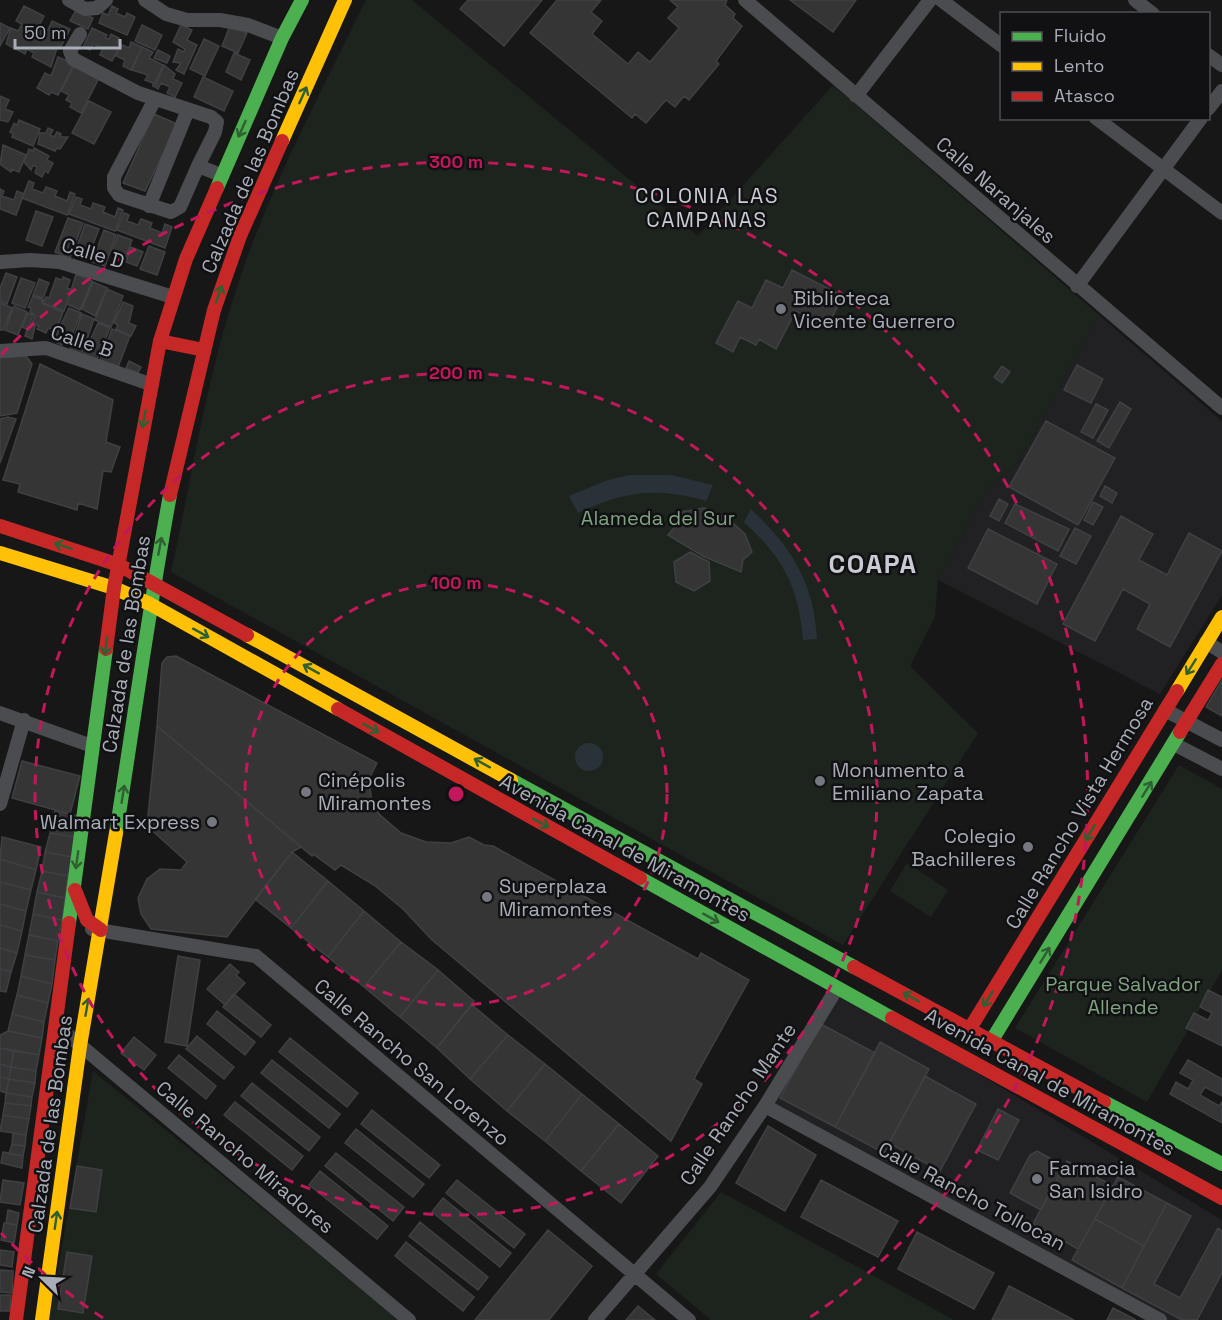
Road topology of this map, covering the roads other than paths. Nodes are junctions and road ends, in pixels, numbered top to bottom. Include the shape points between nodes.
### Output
1 (69, 0) edge
2 (106, 0) edge
3 (145, 0) edge
4 (302, 0) edge
5 (345, 0) edge
6 (745, 0) edge
7 (930, 0) edge
8 (941, 0) edge
9 (1135, 0) edge
10 (1150, 12) edge
11 (80, 34) dead end
12 (282, 38) junction
13 (1000, 44) edge
14 (1210, 56) edge
15 (1222, 66) edge
16 (1222, 91) edge
17 (856, 96) junction
18 (155, 99) junction
19 (1210, 108) edge
20 (188, 110) junction
21 (1099, 120) edge
22 (1200, 120) edge
23 (198, 166) junction
24 (1163, 169) junction
25 (221, 175) junction
26 (149, 206) junction
27 (1222, 213) edge
28 (0, 262) edge
29 (1077, 286) junction
30 (173, 297) junction
31 (160, 341) junction
32 (204, 350) junction
33 (0, 351) edge
34 (150, 384) junction
35 (1222, 408) edge
36 (0, 526) edge
37 (0, 553) edge
38 (119, 565) junction
39 (153, 583) junction
40 (114, 588) junction
41 (150, 604) junction
42 (1222, 617) edge
43 (1206, 642) junction
44 (1222, 652) edge
45 (1222, 664) edge
46 (1164, 710) junction
47 (0, 712) edge
48 (24, 720) junction
49 (1188, 721) junction
50 (1222, 740) edge
51 (1174, 744) junction
52 (92, 746) junction
53 (1222, 769) edge
54 (0, 804) edge
55 (74, 887) junction
56 (69, 926) junction
57 (101, 930) junction
58 (837, 988) junction
59 (56, 1025) junction
60 (969, 1030) junction
61 (992, 1040) junction
62 (80, 1046) junction
63 (765, 1106) junction
64 (1222, 1164) edge
65 (1222, 1198) edge
66 (634, 1274) junction
67 (16, 1320) edge
68 (42, 1320) edge
69 (409, 1320) edge
70 (595, 1320) edge
71 (689, 1320) edge
72 (1160, 1320) edge

1 - 2 street via 85,9 97,8
3 - 12 street via 166,14 187,20 248,25
4 - 12 main road, Calzada de las Bombas
32 -> 5 main road, Calzada de las Bombas via 243,226
6 - 17 street, Calle Naranjales
7 - 17 street
8 - 13 street
9 - 10 street
11 - 18 street via 70,51 73,59
12 -> 25 main road, Calzada de las Bombas
14 - 15 street
16 - 19 street
17 - 29 street, Calle Naranjales
18 - 20 street
18 - 26 street via 114,177 119,195
20 - 23 street via 217,122
20 - 26 street
21 - 24 street
22 - 24 street
23 - 25 street
23 - 26 street via 180,207 171,212
24 - 27 street
24 - 29 street
25 - 30 main road, Calzada de las Bombas
28 - 30 street, Calle D via 60,262
29 - 35 street, Calle Naranjales
30 - 31 main road, Calzada de las Bombas
31 - 32 main road
31 - 34 main road, Calzada de las Bombas
39 -> 32 main road, Calzada de las Bombas via 174,471
33 - 34 street, Calle B via 46,348
34 -> 38 main road, Calzada de las Bombas
38 -> 36 main road, Avenida Canal de Miramontes
37 - 40 main road, Avenida Canal de Miramontes
38 - 39 main road, Avenida Canal de Miramontes
38 - 40 main road, Calzada de las Bombas
39 - 41 main road, Calzada de las Bombas
60 -> 39 main road, Avenida Canal de Miramontes
40 - 41 main road, Avenida Canal de Miramontes
40 -> 52 main road, Calzada de las Bombas
57 -> 41 main road, Calzada de las Bombas
41 -> 58 main road, Avenida Canal de Miramontes
42 - 43 main road, Calle Rancho Vista Hermosa
43 - 44 street
43 -> 46 main road, Calle Rancho Vista Hermosa
45 - 49 main road
46 - 49 street
46 -> 60 main road, Calle Rancho Vista Hermosa
47 - 48 street
48 - 52 street
48 - 54 street
49 - 50 street
49 - 51 main road
51 - 53 street
61 -> 51 main road
52 -> 55 main road, Calzada de las Bombas
55 - 56 main road, Calzada de las Bombas
55 - 57 main road via 87,920
56 - 57 street, Calle Rancho San Lorenzo
56 - 59 main road, Calzada de las Bombas
62 -> 57 main road, Calzada de las Bombas
57 - 66 street, Calle Rancho San Lorenzo via 256,956
58 - 63 street, Calle Rancho Mante
58 - 65 main road, Avenida Canal de Miramontes
59 - 62 street, Calle Rancho Miradores
59 - 67 main road, Calzada de las Bombas
60 - 61 main road, Avenida Canal de Miramontes
61 - 64 main road, Avenida Canal de Miramontes
68 -> 62 main road, Calzada de las Bombas
62 - 69 street, Calle Rancho Miradores
63 - 66 street, Calle Rancho Mante via 710,1186
63 - 72 street, Calle Rancho Tollocan
66 - 70 street, Calle Rancho Mante
66 - 71 street, Calle Rancho San Lorenzo

